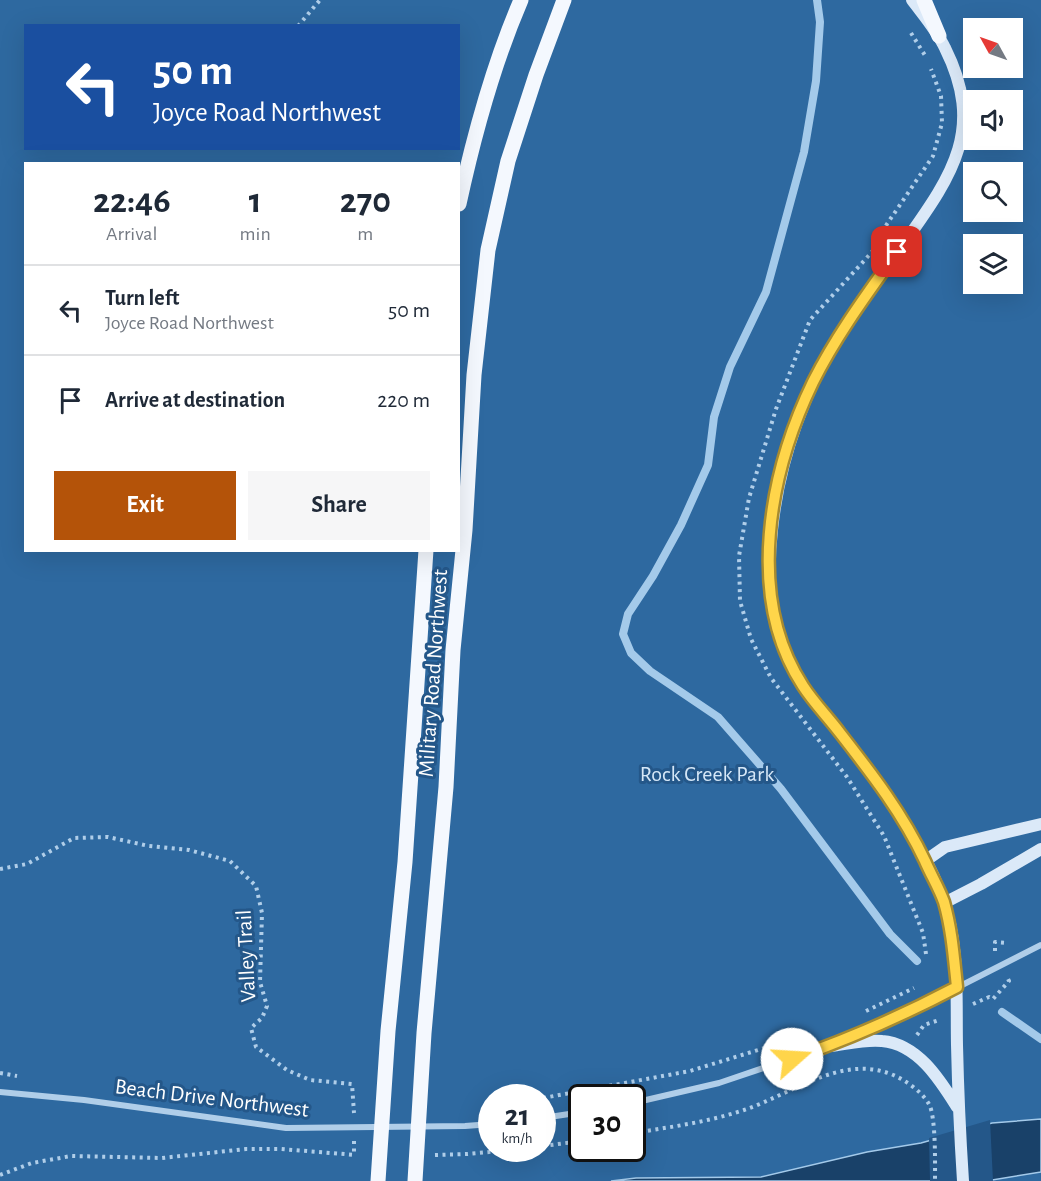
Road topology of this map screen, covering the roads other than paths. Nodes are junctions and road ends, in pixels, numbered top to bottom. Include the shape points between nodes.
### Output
1 (521, 0) edge
2 (564, 0) edge
3 (912, 0) edge
4 (924, 0) edge
5 (939, 36) junction
6 (460, 200) edge
7 (426, 552) edge
8 (1041, 824) edge
9 (1041, 849) edge
10 (925, 861) junction
11 (944, 903) junction
12 (1041, 945) edge
13 (957, 987) junction
14 (830, 1046) junction
15 (0, 1092) edge
16 (646, 1100) edge
17 (958, 1108) junction
18 (478, 1125) edge
19 (378, 1181) edge
20 (415, 1181) edge
21 (963, 1181) edge

1 - 6 main road via 486,96
2 - 20 main road, Military Road Northwest via 508,161 488,250 474,375
3 - 5 street
4 - 5 main road
5 - 10 street via 954,67 961,96 962,131 953,166 936,197 857,308 813,384 782,472 769,566 775,621 789,660 811,696 896,808
7 - 19 main road, Military Road Northwest
8 - 10 street via 945,847
9 - 11 street
10 - 11 street
11 - 13 street
12 - 13 street
13 - 14 street
13 - 17 street
14 - 16 street via 719,1083
14 - 17 street via 882,1041 899,1045 938,1078
15 - 18 street, Beach Drive Northwest via 286,1128
17 - 21 street

